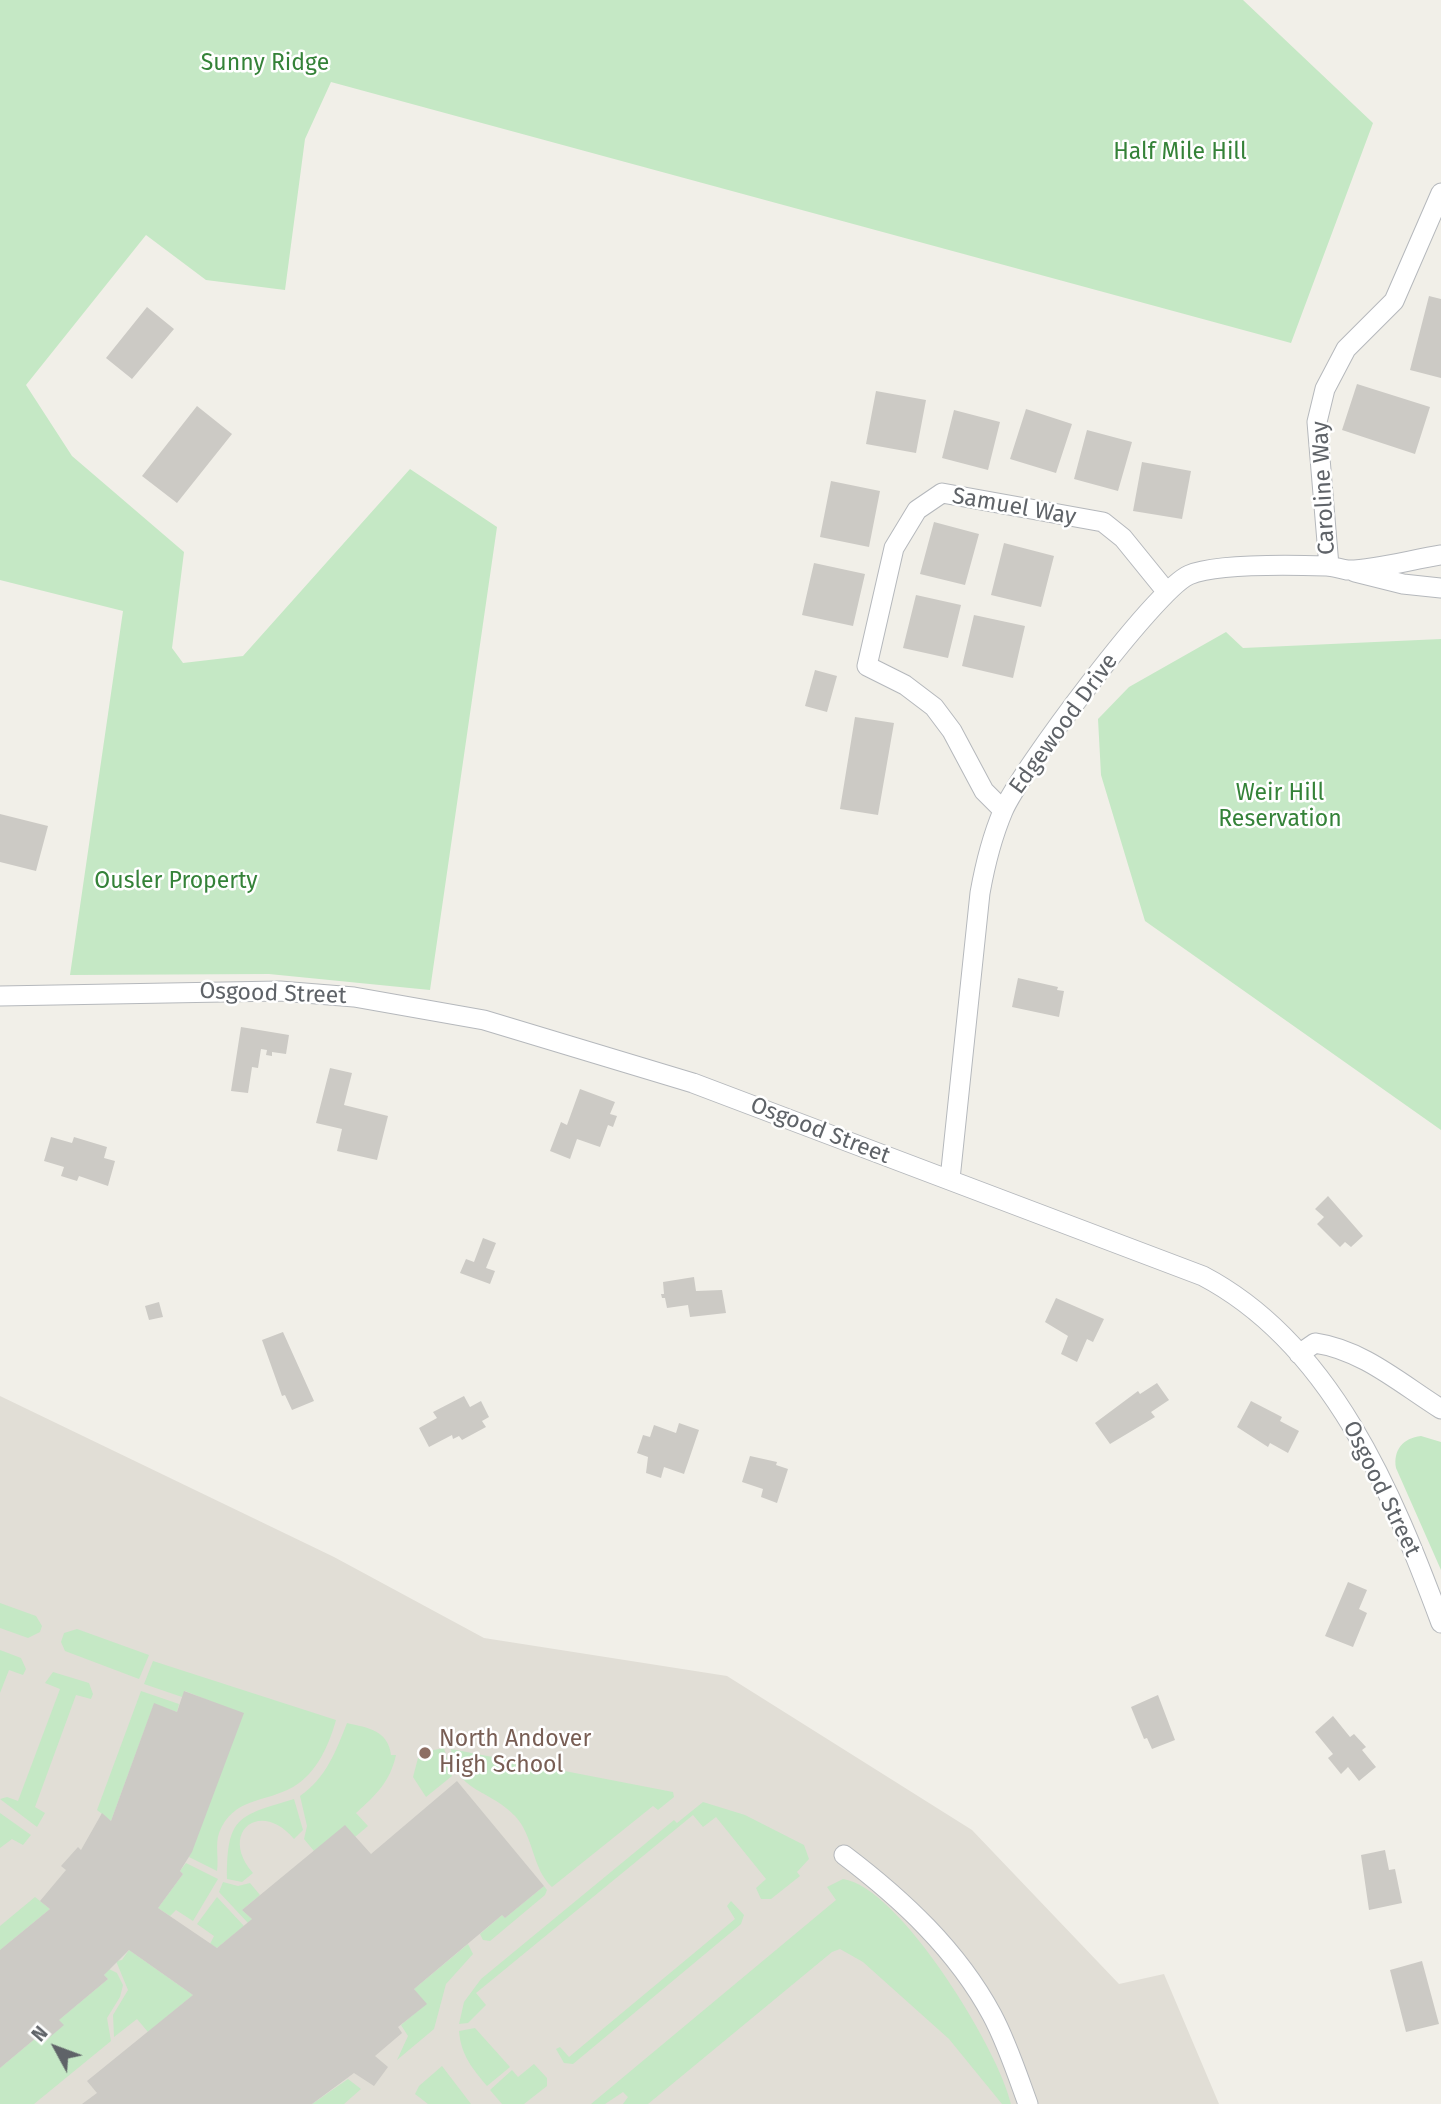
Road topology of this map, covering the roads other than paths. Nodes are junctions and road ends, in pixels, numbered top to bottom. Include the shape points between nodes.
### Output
1 (1441, 193) edge
2 (1441, 555) edge
3 (1338, 568) junction
4 (1441, 588) edge
5 (1166, 592) junction
6 (1003, 810) junction
7 (0, 996) edge
8 (950, 1179) junction
9 (1299, 1354) junction
10 (1441, 1409) edge
11 (1441, 1623) edge
12 (844, 1855) dead end
13 (1028, 2104) edge

1 - 3 street, Caroline Way via 1394,301 1346,349 1325,389 1317,422
2 - 3 street, Edgewood Drive
3 - 4 street, Edgewood Drive
3 - 5 street, Edgewood Drive via 1220,569 1189,575
5 - 6 street, Edgewood Drive via 1028,768
5 - 6 street, Samuel Way via 1123,538 1103,522 942,494 917,510 894,548 867,666 905,685 934,707 984,791
6 - 8 street, Edgewood Drive via 979,892
7 - 8 street, Osgood Street via 280,991 433,1009 546,1037 693,1083
8 - 9 street, Osgood Street via 1231,1290 1267,1319
9 - 10 street via 1315,1342 1336,1346
9 - 11 street, Osgood Street via 1358,1434
12 - 13 street via 897,1897 958,1963 992,2014

